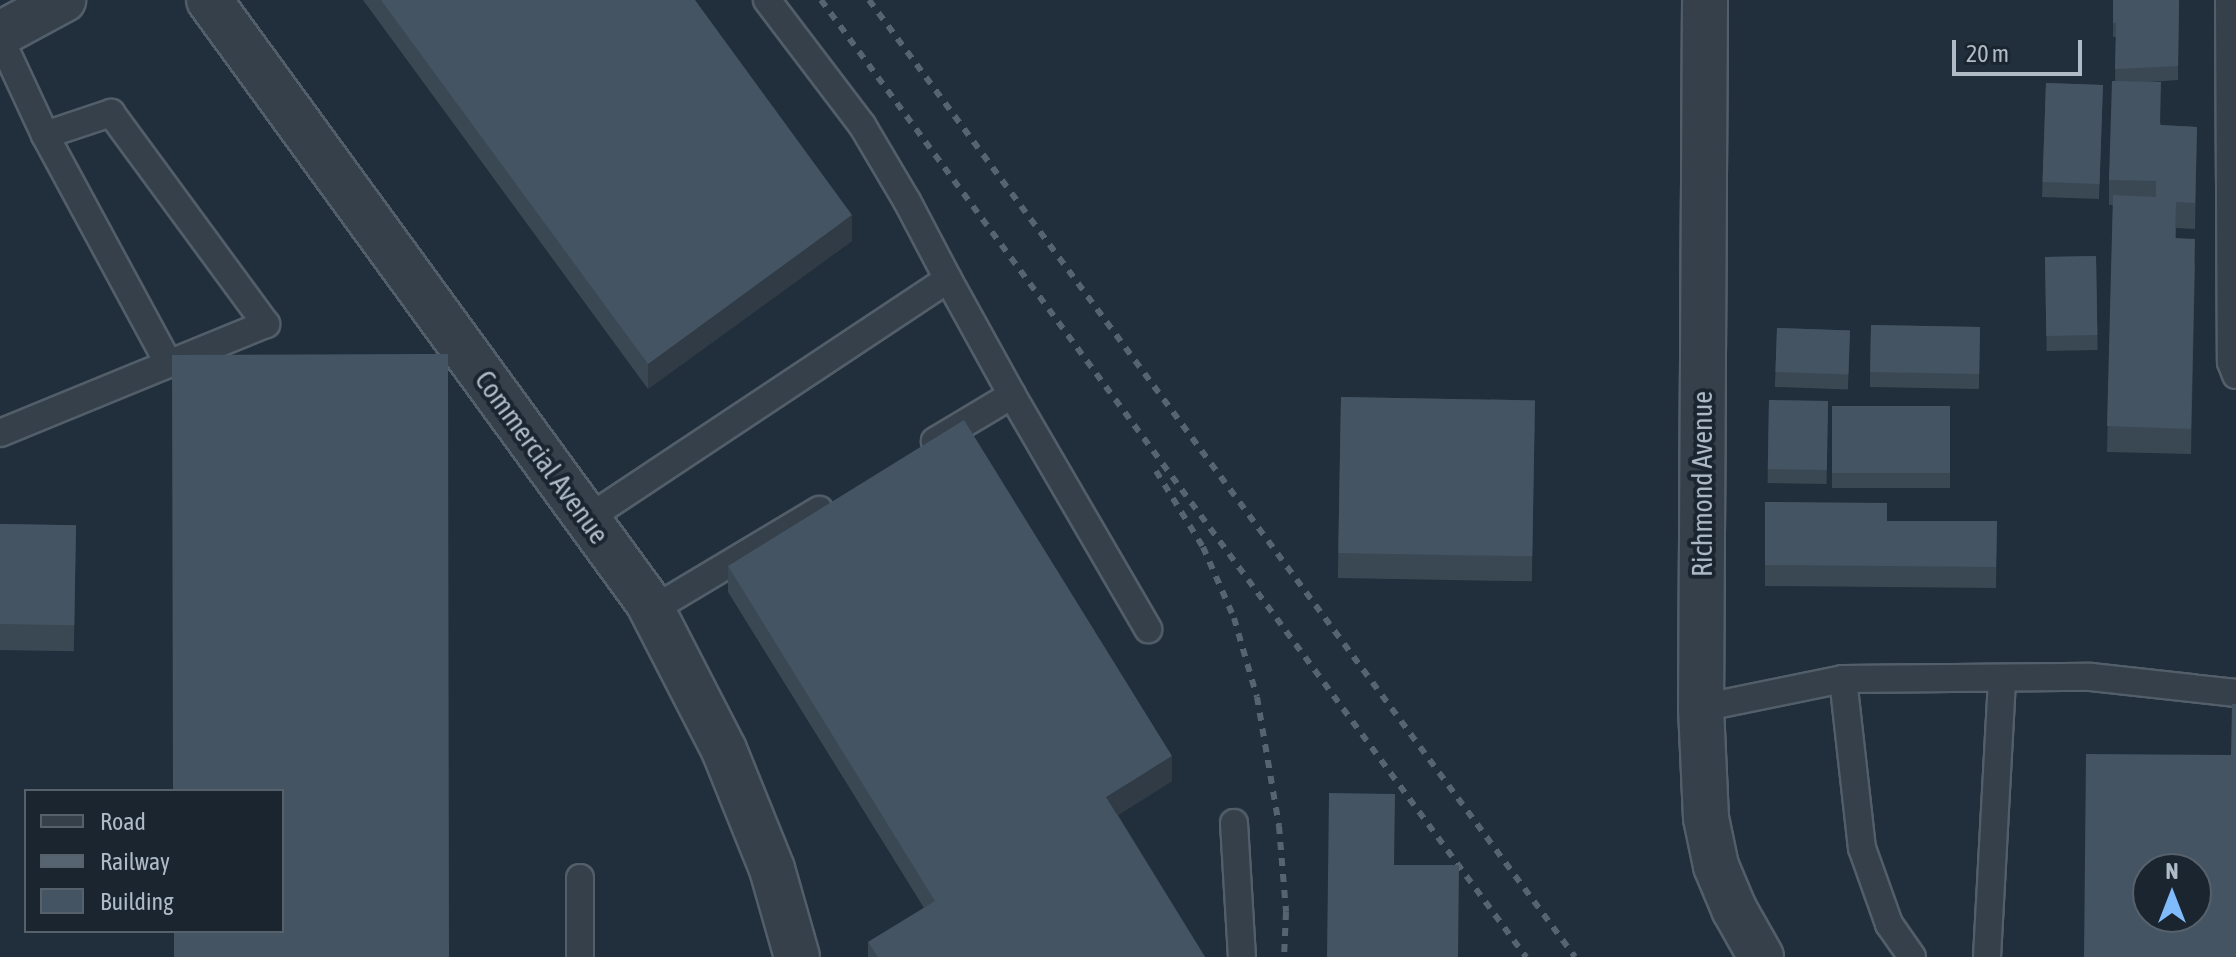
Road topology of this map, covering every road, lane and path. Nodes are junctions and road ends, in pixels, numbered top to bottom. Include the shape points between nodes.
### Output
1 (63, 0) edge
2 (209, 0) edge
3 (767, 0) edge
4 (1705, 0) edge
5 (2229, 0) edge
6 (0, 36) edge
7 (45, 135) junction
8 (948, 279) junction
9 (169, 364) junction
10 (2236, 375) edge
11 (1012, 395) junction
12 (0, 433) edge
13 (919, 451) edge
14 (839, 499) edge
15 (587, 519) junction
16 (652, 610) junction
17 (1148, 629) dead end
18 (1843, 679) junction
19 (2002, 680) junction
20 (2236, 693) edge
21 (1701, 708) junction
22 (1234, 823) dead end
23 (580, 878) dead end
24 (580, 957) edge
25 (797, 957) edge
26 (1242, 957) edge
27 (1761, 957) edge
28 (1912, 957) edge
29 (1987, 957) edge

1 - 6 street
2 - 15 street, Commercial Avenue
3 - 8 lane via 862,125
4 - 21 street, Richmond Avenue
5 - 10 lane via 2231,362
6 - 7 lane
7 - 9 lane
7 - 9 lane via 111,113 266,324
8 - 11 lane
8 - 15 lane
9 - 12 lane
11 - 13 lane
11 - 17 lane
14 - 16 lane
15 - 16 street, Commercial Avenue
16 - 25 street, Commercial Avenue via 724,750 772,869
18 - 19 lane
18 - 21 lane
18 - 28 lane via 1862,848 1889,924
19 - 20 lane via 2091,677
19 - 29 lane
21 - 27 street, Richmond Avenue via 1706,818 1716,866
22 - 26 lane
23 - 24 lane

